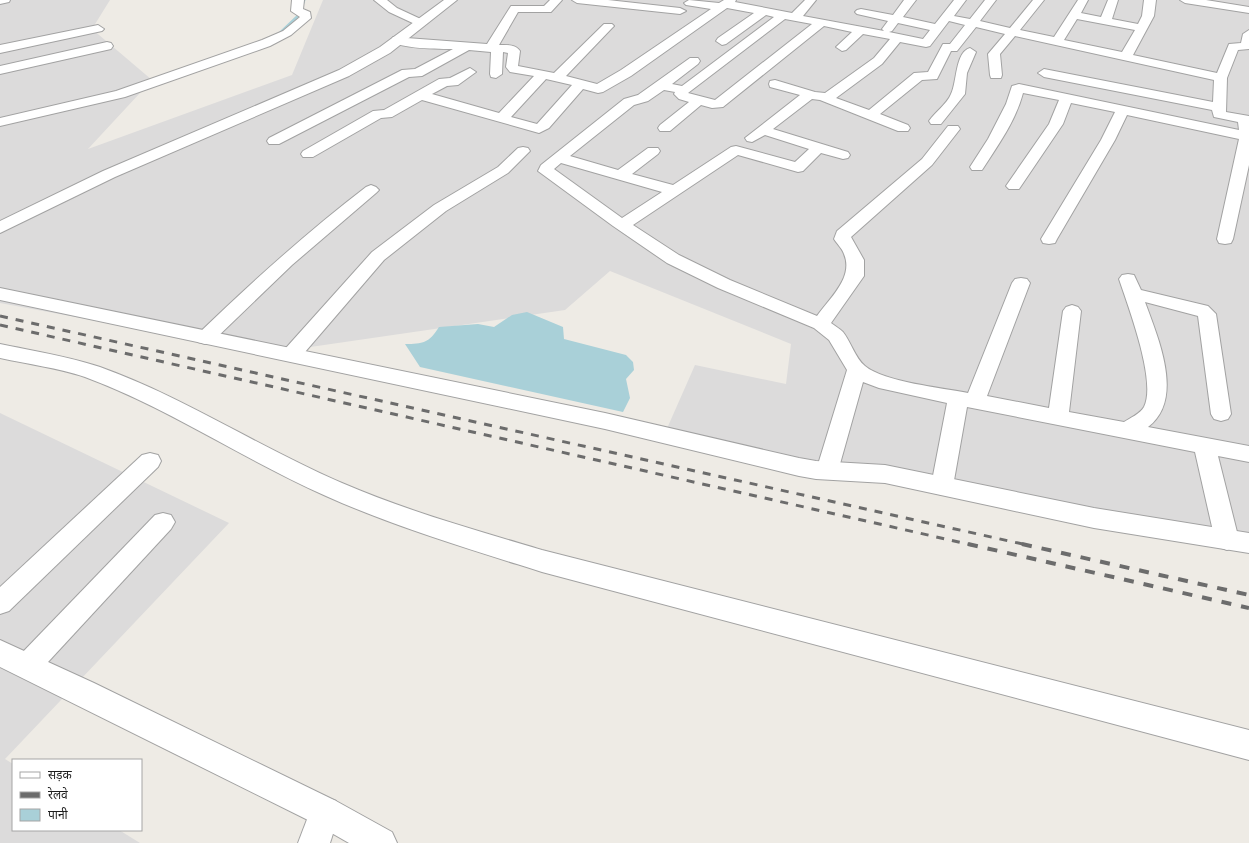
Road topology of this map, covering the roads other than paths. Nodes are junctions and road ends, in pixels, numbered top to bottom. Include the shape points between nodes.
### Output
1 (5, 0) edge
2 (298, 0) edge
3 (380, 0) edge
4 (451, 0) edge
5 (809, 0) edge
6 (868, 0) edge
7 (910, 0) edge
8 (960, 0) edge
9 (991, 0) edge
10 (1039, 0) edge
11 (1083, 0) edge
12 (1113, 0) edge
13 (1150, 0) edge
14 (1185, 0) edge
15 (0, 1) edge
16 (690, 3) dead end
17 (553, 4) edge
18 (726, 4) edge
19 (571, 6) edge
20 (1249, 10) edge
21 (680, 11) dead end
22 (764, 12) junction
23 (861, 12) junction
24 (1075, 14) junction
25 (634, 15) dead end
26 (789, 16) junction
27 (947, 18) junction
28 (895, 19) junction
29 (822, 22) junction
30 (1111, 22) junction
31 (421, 23) junction
32 (972, 23) junction
33 (608, 26) dead end
34 (937, 28) junction
35 (1141, 28) junction
36 (98, 29) dead end
37 (855, 29) junction
38 (1013, 32) junction
39 (884, 34) junction
40 (1249, 34) edge
41 (898, 37) junction
42 (397, 40) junction
43 (722, 41) dead end
44 (1057, 42) junction
45 (926, 43) junction
46 (107, 46) dead end
47 (468, 47) junction
48 (842, 47) dead end
49 (950, 47) junction
50 (494, 48) junction
51 (0, 49) edge
52 (970, 52) junction
53 (1099, 52) junction
54 (994, 56) junction
55 (1126, 58) junction
56 (694, 61) dead end
57 (0, 70) edge
58 (470, 72) dead end
59 (1044, 73) dead end
60 (496, 74) dead end
61 (543, 74) junction
62 (996, 75) dead end
63 (557, 77) junction
64 (1221, 78) junction
65 (580, 84) junction
66 (775, 84) dead end
67 (662, 85) junction
68 (683, 90) junction
69 (810, 94) junction
70 (420, 95) junction
71 (1067, 97) junction
72 (825, 98) junction
73 (699, 100) junction
74 (1218, 107) junction
75 (1123, 109) junction
76 (871, 115) junction
77 (502, 118) junction
78 (1247, 119) edge
79 (936, 121) dead end
80 (0, 122) edge
81 (308, 124) junction
82 (665, 128) dead end
83 (903, 128) dead end
84 (953, 128) dead end
85 (342, 134) junction
86 (1247, 136) junction
87 (274, 141) dead end
88 (818, 148) junction
89 (523, 151) dead end
90 (653, 151) dead end
91 (308, 154) dead end
92 (843, 155) dead end
93 (559, 158) junction
94 (977, 167) dead end
95 (620, 175) junction
96 (1014, 186) dead end
97 (371, 190) dead end
98 (674, 190) junction
99 (622, 225) junction
100 (0, 228) edge
101 (1049, 239) dead end
102 (1225, 239) dead end
103 (1021, 282) dead end
104 (0, 294) edge
105 (1072, 311) dead end
106 (822, 324) junction
107 (205, 338) junction
108 (0, 351) edge
109 (292, 354) junction
110 (856, 370) junction
111 (966, 400) junction
112 (1221, 414) dead end
113 (1058, 418) junction
114 (1127, 431) junction
115 (1205, 446) junction
116 (1249, 454) edge
117 (150, 461) dead end
118 (827, 471) junction
119 (942, 486) junction
120 (163, 522) dead end
121 (1227, 540) junction
122 (1249, 544) edge
123 (0, 603) edge
124 (0, 653) edge
125 (27, 666) junction
126 (1249, 746) edge
127 (325, 812) junction
128 (314, 843) edge
129 (381, 843) edge

1 - 15 street
2 - 80 street via 300,12 306,14 306,17 287,33 262,44 134,90
3 - 31 street via 393,10
4 - 31 street
5 - 26 street
6 - 23 street via 859,10
7 - 28 street
8 - 27 street
9 - 32 street
10 - 38 street
11 - 24 street
12 - 30 street
13 - 35 street via 1148,16
14 - 20 street
16 - 18 street
17 - 19 street
17 - 50 street via 544,10 515,8
18 - 22 street
18 - 65 street via 603,88 596,89
19 - 21 street
19 - 25 street
22 - 26 street
22 - 43 street
23 - 28 street
23 - 37 street
24 - 30 street
24 - 44 street
26 - 29 street
26 - 68 street
27 - 32 street
27 - 34 street
28 - 34 street
28 - 39 street
29 - 37 street
29 - 73 street via 721,102 714,104
30 - 35 street
30 - 53 street via 1108,38
31 - 42 street
32 - 38 street
32 - 49 street
33 - 63 street
34 - 45 street
35 - 55 street
36 - 51 street
37 - 39 street
37 - 48 street
38 - 44 street
38 - 54 street
39 - 41 street
40 - 64 street via 1246,46 1234,46
41 - 45 street
41 - 72 street via 878,60
42 - 47 street
42 - 100 street via 344,73 109,174
44 - 53 street
45 - 49 street
46 - 57 street
47 - 50 street
47 - 81 street via 418,73 407,73
49 - 52 street
49 - 76 street via 932,76 919,76
50 - 60 street
50 - 61 street via 514,51 513,69
52 - 54 street
52 - 79 street via 961,73 958,94
53 - 55 street
54 - 62 street
55 - 64 street
56 - 67 street
58 - 70 street via 454,82 444,82
59 - 74 street
61 - 63 street
61 - 77 street
63 - 65 street
64 - 74 street
65 - 77 street via 541,128
66 - 69 street
67 - 68 street
67 - 93 street via 641,99 629,102
68 - 73 street via 682,95
69 - 72 street
69 - 88 street via 757,134
70 - 77 street
70 - 85 street via 387,114 378,114
71 - 75 street
71 - 94 street via 1017,88 995,139
71 - 96 street via 1056,124
72 - 76 street
73 - 82 street
74 - 78 street via 1218,112 1222,115
75 - 86 street
75 - 101 street via 1108,140
76 - 83 street
78 - 86 street
81 - 85 street
81 - 87 street
84 - 106 street via 927,162 843,235 842,239 852,250 856,264 855,276
85 - 91 street
86 - 102 street via 1246,154 1239,172
88 - 92 street
88 - 98 street via 799,168 736,150
89 - 109 street via 503,170 440,208 378,256
90 - 95 street
93 - 95 street
93 - 99 street via 546,168 546,171
95 - 98 street
97 - 107 street via 294,253
98 - 99 street
99 - 106 street via 672,259 724,284
103 - 111 street
104 - 107 street
105 - 113 street
106 - 110 street via 836,336
107 - 109 street
108 - 126 street via 93,372 196,419 306,477 360,501 427,525 535,559
109 - 118 street
110 - 111 street via 895,385
110 - 118 street
111 - 113 street
111 - 119 street
112 - 114 street via 1207,314 1202,310 1131,287 1155,366 1158,389 1157,400 1149,415
113 - 114 street
114 - 115 street
115 - 116 street
115 - 121 street
117 - 123 street
118 - 119 street via 885,474
119 - 121 street via 1101,519
120 - 125 street
121 - 122 street
124 - 125 street
125 - 127 street
127 - 128 street
127 - 129 street

